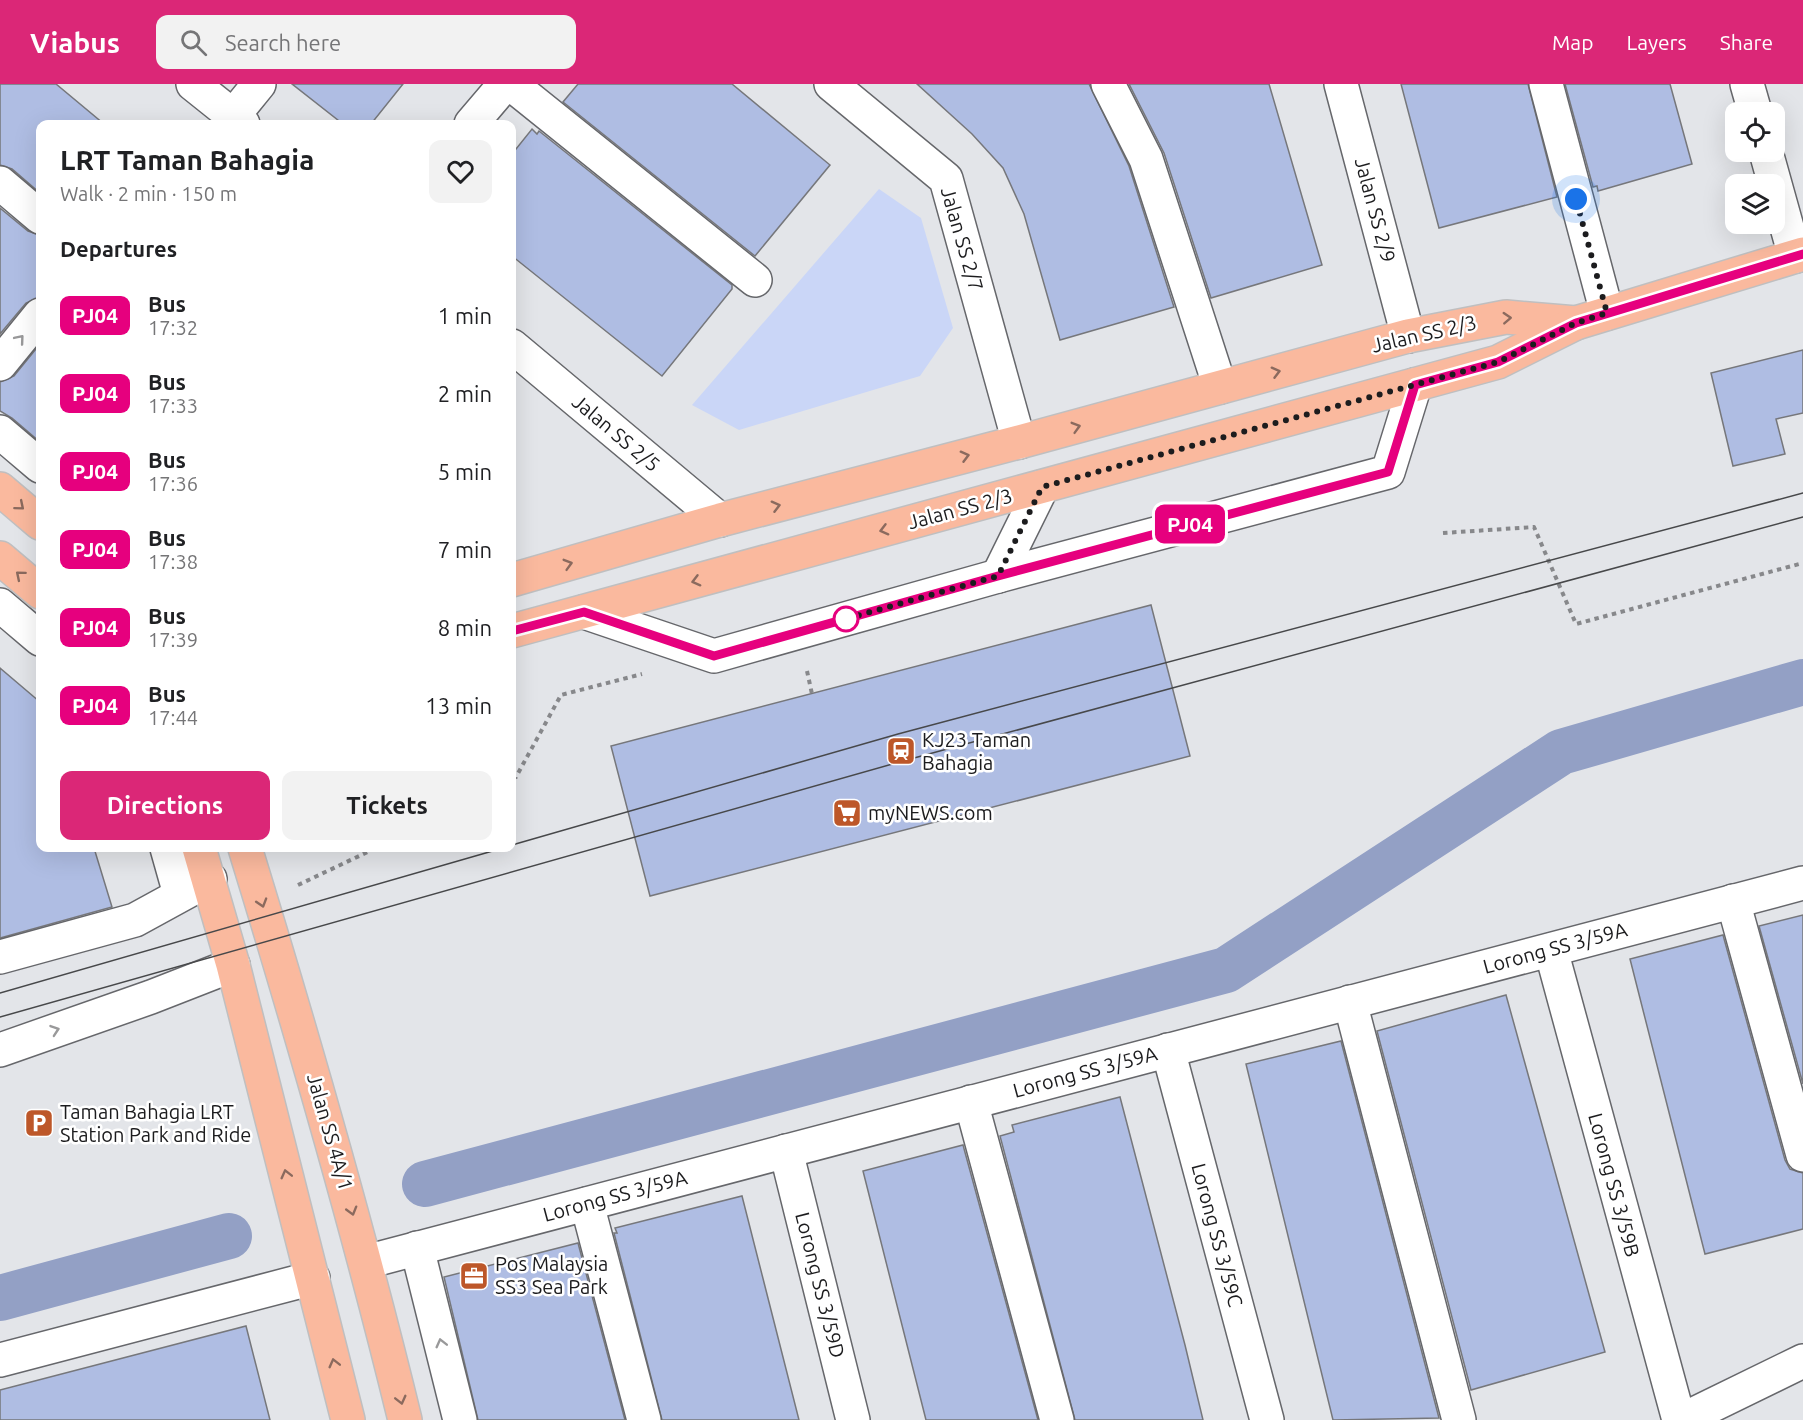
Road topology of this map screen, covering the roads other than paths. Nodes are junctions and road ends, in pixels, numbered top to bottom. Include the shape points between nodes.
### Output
1 (259, 84) edge
2 (505, 84) edge
3 (511, 84) edge
4 (831, 84) edge
5 (1108, 84) edge
6 (1341, 84) edge
7 (1546, 84) edge
8 (1747, 84) edge
9 (1752, 102) edge
10 (217, 111) edge
11 (474, 120) edge
12 (1769, 162) edge
13 (0, 183) edge
14 (36, 214) edge
15 (1799, 255) edge
16 (755, 280) dead end
17 (1607, 313) junction
18 (36, 320) edge
19 (1576, 323) junction
20 (1408, 336) junction
21 (516, 349) edge
22 (0, 364) edge
23 (1415, 385) junction
24 (1220, 387) junction
25 (0, 432) edge
26 (1019, 442) junction
27 (36, 463) edge
28 (1042, 487) junction
29 (0, 489) edge
30 (36, 520) edge
31 (720, 520) junction
32 (0, 558) edge
33 (998, 576) junction
34 (516, 579) edge
35 (36, 589) edge
36 (0, 605) edge
37 (584, 612) junction
38 (516, 630) edge
39 (36, 636) edge
40 (167, 852) edge
41 (201, 852) edge
42 (246, 852) edge
43 (210, 879) junction
44 (1803, 883) edge
45 (180, 894) junction
46 (1733, 902) junction
47 (1551, 950) junction
48 (0, 957) edge
49 (233, 964) junction
50 (1350, 1002) junction
51 (0, 1050) edge
52 (1168, 1050) junction
53 (970, 1102) junction
54 (786, 1151) junction
55 (1803, 1155) edge
56 (587, 1204) junction
57 (417, 1248) junction
58 (366, 1262) junction
59 (313, 1278) junction
60 (0, 1360) edge
61 (1803, 1361) edge
62 (348, 1420) edge
63 (405, 1420) edge
64 (460, 1420) edge
65 (644, 1420) edge
66 (853, 1420) edge
67 (1057, 1420) edge
68 (1267, 1420) edge
69 (1459, 1420) edge
70 (1680, 1420) edge

1 - 10 street
2 - 11 street
3 - 16 street
4 - 26 street, Jalan SS 2/7 via 946,179
5 - 24 street via 1146,159
6 - 20 street, Jalan SS 2/9
7 - 17 street
8 - 9 street
12 - 15 street
13 - 14 street
15 - 17 main road, Jalan SS 2/3
17 - 19 main road, Jalan SS 2/3
22 -> 18 street
20 -> 19 main road, Jalan SS 2/3 via 1506,317
19 - 23 main road, Jalan SS 2/3 via 1498,362
24 -> 20 main road, Jalan SS 2/3
21 - 31 street, Jalan SS 2/5
23 - 28 main road, Jalan SS 2/3
23 - 33 street via 1388,472
26 -> 24 main road, Jalan SS 2/3
25 - 27 street
31 -> 26 main road, Jalan SS 2/3
28 - 33 street
28 -> 37 main road, Jalan SS 2/3
29 -> 30 main road
34 -> 31 main road, Jalan SS 2/3
35 -> 32 main road
33 - 37 street via 714,656
36 - 39 street
37 - 38 main road, Jalan SS 2/3
40 - 45 street
41 - 43 main road
42 -> 58 main road, Jalan SS 4A/1 via 301,1028
43 - 45 street
43 - 49 main road
44 - 46 street, Lorong SS 3/59A
45 - 48 street via 135,920
46 - 47 street, Lorong SS 3/59A
46 - 55 street
47 - 50 street, Lorong SS 3/59A
47 - 70 street, Lorong SS 3/59B
51 -> 49 street
59 -> 49 main road
50 - 52 street, Lorong SS 3/59A
50 - 69 street
52 - 53 street, Lorong SS 3/59A
52 - 68 street, Lorong SS 3/59C
53 - 54 street, Lorong SS 3/59A
53 - 67 street
54 - 56 street, Lorong SS 3/59A
54 - 66 street, Lorong SS 3/59D
56 - 57 street, Lorong SS 3/59A
56 - 65 street
57 - 58 street, Lorong SS 3/59A
64 -> 57 street
58 -> 63 main road, Jalan SS 4A/1
59 - 60 street
62 -> 59 main road
61 - 70 street

